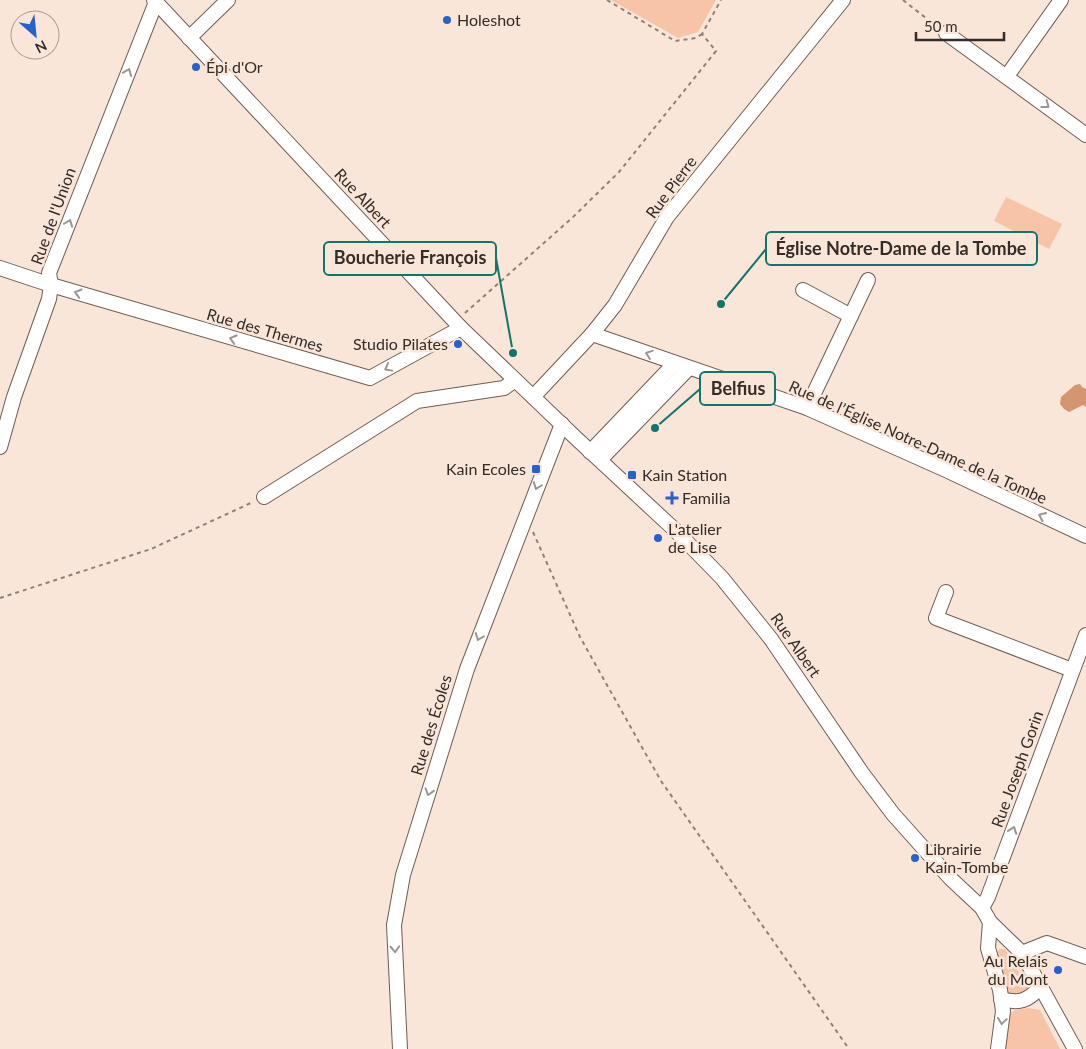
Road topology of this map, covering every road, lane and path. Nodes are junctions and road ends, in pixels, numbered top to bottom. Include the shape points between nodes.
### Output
1 (228, 0) edge
2 (607, 0) edge
3 (721, 0) edge
4 (842, 0) edge
5 (903, 0) edge
6 (1061, 0) edge
7 (155, 1) edge
8 (946, 33) joint
9 (702, 34) junction
10 (189, 38) junction
11 (1007, 76) junction
12 (1086, 135) edge
13 (0, 268) edge
14 (868, 280) dead end
15 (51, 285) junction
16 (802, 290) dead end
17 (851, 316) junction
18 (458, 325) junction
19 (592, 334) junction
20 (675, 363) junction
21 (689, 368) junction
22 (514, 380) junction
23 (533, 397) junction
24 (646, 402) junction
25 (807, 408) junction
26 (562, 424) junction
27 (0, 447) edge
28 (595, 456) junction
29 (264, 497) joint
30 (526, 515) junction
31 (1086, 536) edge
32 (946, 592) dead end
33 (0, 598) edge
34 (1086, 635) edge
35 (1072, 670) junction
36 (982, 908) junction
37 (990, 922) junction
38 (1022, 953) junction
39 (1086, 957) edge
40 (1041, 987) junction
41 (1001, 1000) junction
42 (1086, 1042) edge
43 (400, 1049) edge
44 (849, 1049) edge
45 (998, 1049) edge
46 (1075, 1049) edge
47 (1079, 1049) edge

1 - 10 street
2 - 9 path via 675,42
3 - 9 path
4 - 19 street, Rue Pierre via 667,217 615,304
5 - 8 path
6 - 11 street
7 - 10 street, Rue Albert
15 -> 7 street, Rue de l'Union via 49,273
8 - 11 street
9 - 18 path via 716,51 619,172
10 - 18 street, Rue Albert
11 -> 12 street
13 - 15 street, Rue des Thermes
14 - 17 street
18 -> 15 street, Rue des Thermes via 370,378
15 - 27 street, Rue de l'Union
16 - 17 street
17 - 25 street
18 - 22 street, Rue Albert
20 -> 19 street, Rue de l’Église Notre-Dame de la Tombe
19 - 23 street, Rue Pierre
20 - 21 street, Rue de l’Église Notre-Dame de la Tombe
20 - 24 street
21 - 24 street
21 - 25 street, Rue de l’Église Notre-Dame de la Tombe
22 - 23 street, Rue Albert
22 - 29 street via 504,388 418,401
23 - 26 street, Rue Albert
24 - 28 street
31 -> 25 street, Rue de l’Église Notre-Dame de la Tombe
26 - 28 street, Rue Albert
26 -> 30 street, Rue des Écoles
28 - 36 street, Rue Albert via 682,536 722,578 771,639 893,814 951,880
29 - 33 path via 151,549
30 -> 43 street, Rue des Écoles via 466,669 403,874 394,925
30 - 44 path via 580,637 660,781
32 - 35 street via 936,618
34 - 35 street, Rue Joseph Gorin
36 -> 35 street, Rue Joseph Gorin
36 - 37 street, Rue Albert
37 - 38 street, Rue Albert
37 - 41 street via 988,948
38 - 39 street via 1047,943
38 - 40 street, Rue Albert
40 - 41 street via 1016,1003
40 - 46 street, Rue Albert
41 -> 45 street via 1003,1011
42 - 47 street

